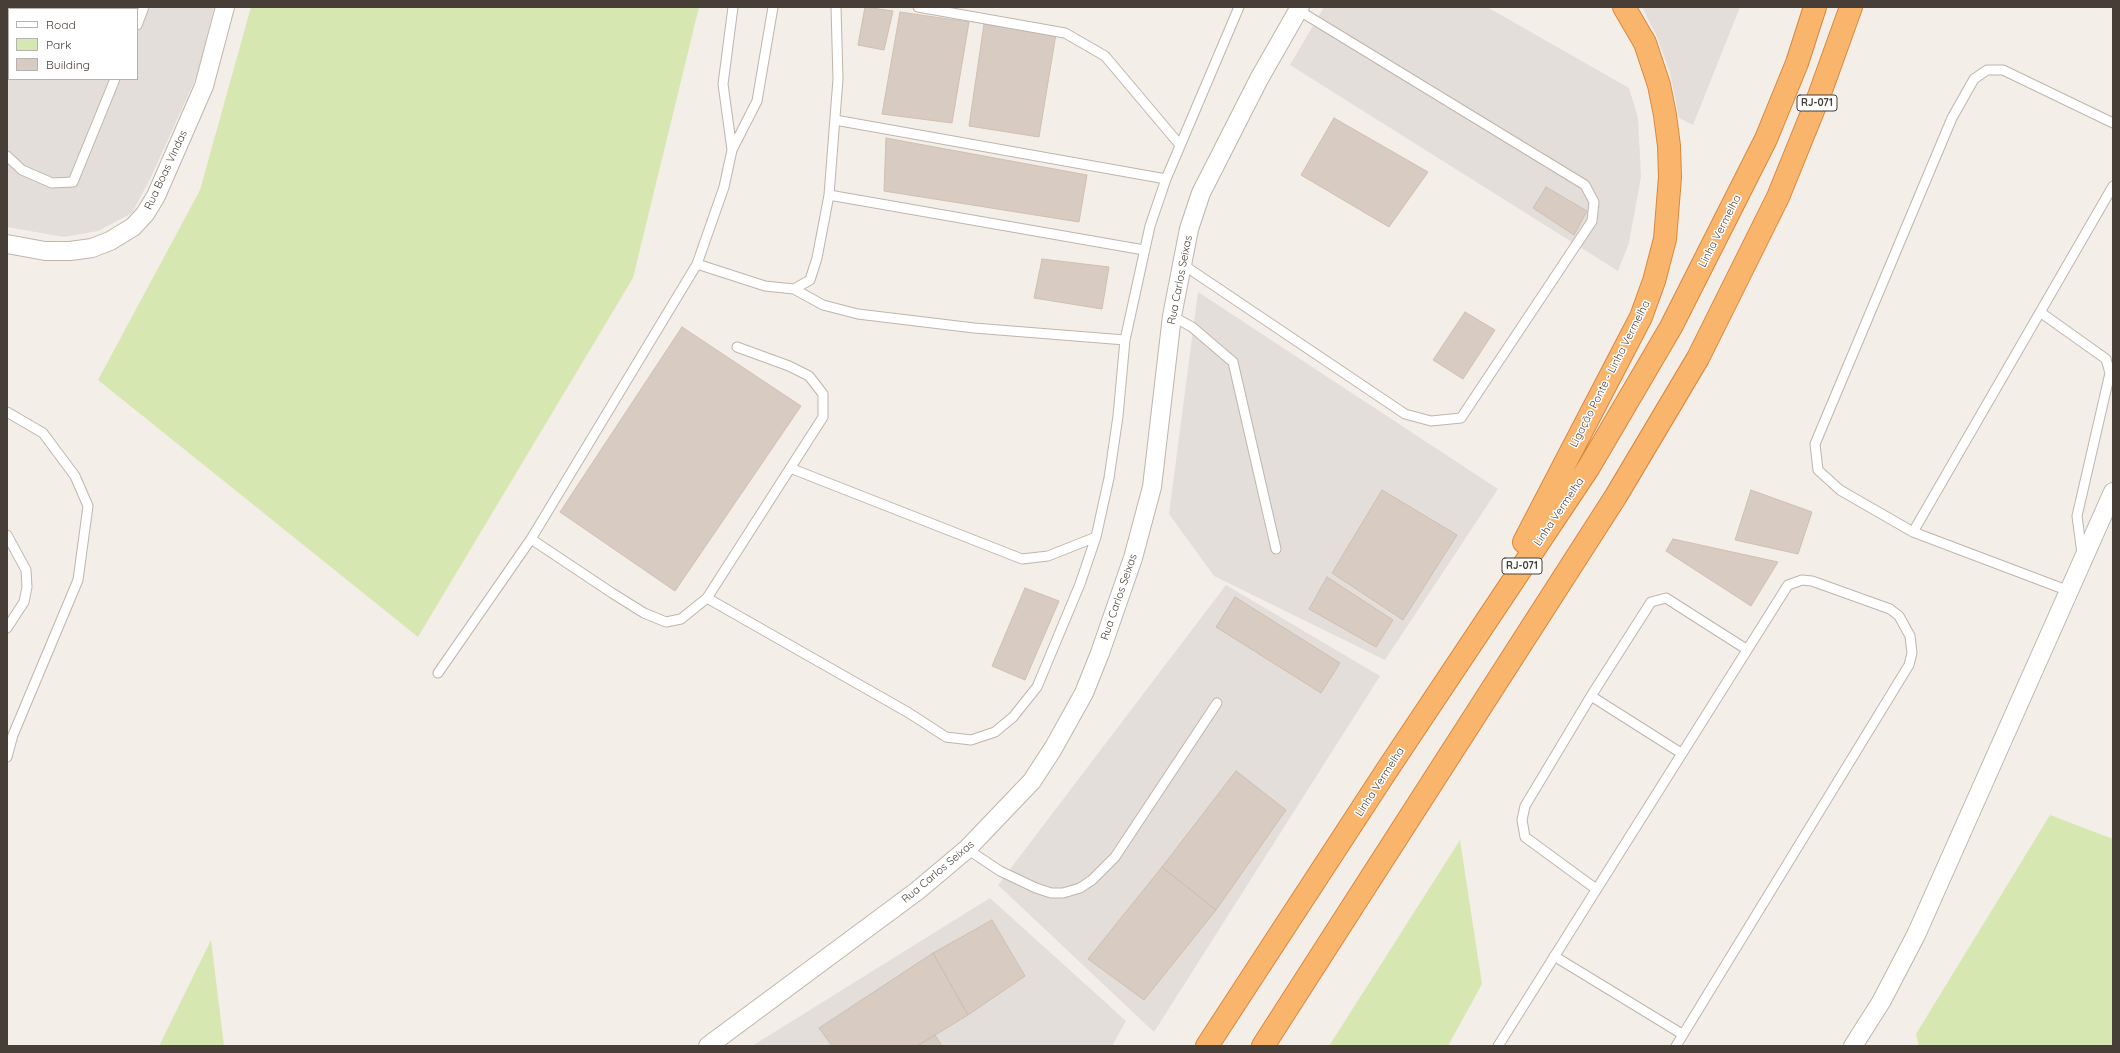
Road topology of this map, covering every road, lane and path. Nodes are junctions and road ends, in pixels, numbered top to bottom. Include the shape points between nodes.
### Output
1 (144, 7) edge
2 (225, 7) edge
3 (733, 7) edge
4 (773, 7) edge
5 (836, 7) edge
6 (918, 7) edge
7 (1239, 7) edge
8 (1624, 7) edge
9 (1815, 7) edge
10 (1851, 7) edge
11 (1299, 8) edge
12 (138, 22) edge
13 (113, 80) edge
14 (835, 120) junction
15 (2113, 123) edge
16 (1180, 145) junction
17 (732, 150) junction
18 (7, 156) edge
19 (1166, 180) junction
20 (2113, 186) edge
21 (829, 195) junction
22 (7, 244) edge
23 (1144, 250) junction
24 (697, 264) junction
25 (1182, 264) junction
26 (794, 289) junction
27 (2040, 312) junction
28 (1172, 316) junction
29 (1125, 340) junction
30 (737, 347) dead end
31 (7, 412) edge
32 (790, 468) junction
33 (2113, 492) edge
34 (1913, 532) junction
35 (7, 535) edge
36 (1096, 537) junction
37 (531, 539) junction
38 (1276, 549) dead end
39 (2083, 559) junction
40 (2069, 591) junction
41 (707, 598) junction
42 (7, 628) edge
43 (1746, 649) junction
44 (1465, 654) junction
45 (438, 673) dead end
46 (1592, 696) junction
47 (1217, 703) dead end
48 (1681, 753) junction
49 (7, 757) edge
50 (967, 849) junction
51 (1596, 890) junction
52 (1554, 956) junction
53 (1682, 1034) junction
54 (708, 1046) edge
55 (1207, 1046) edge
56 (1263, 1046) edge
57 (1498, 1046) edge
58 (1676, 1046) edge
59 (1853, 1046) edge

1 - 12 lane
2 - 22 street, Rua Boas Vindas via 204,86 156,196 145,214 133,227 92,248 70,251 45,250
3 - 17 lane via 723,84
4 - 17 lane via 757,101
5 - 14 lane via 838,78
6 - 16 lane via 1065,33 1105,56
7 - 16 lane
8 - 44 highway, Ligação Ponte - Linha Vermelha via 1645,43 1660,91 1669,146 1670,202 1662,251 1641,316
9 - 44 highway, Linha Vermelha / RJ-071 via 1797,63 1766,139 1671,327 1589,467
10 - 56 highway, RJ-071 via 1819,96 1778,197 1698,358 1608,509
11 - 25 street, Rua Carlos Seixas via 1259,79 1201,193 1189,229
11 - 25 lane via 1585,185 1594,202 1592,221 1461,418 1431,421 1405,414
13 - 18 lane via 73,182 52,183 22,170
14 - 19 lane
14 - 21 lane
15 - 34 lane via 2003,70 1987,70 1974,79 1952,118 1815,444 1818,470 1834,485
16 - 19 lane
17 - 24 lane via 724,187
19 - 23 lane
20 - 27 lane
21 - 23 lane
21 - 26 lane via 817,258 810,280
23 - 29 lane
24 - 26 lane via 765,286
24 - 37 lane
25 - 28 street, Rua Carlos Seixas
26 - 29 lane via 823,305 858,314 974,328
27 - 34 lane
27 - 39 lane via 2106,359 2110,373 2077,516
28 - 38 lane via 1192,327 1232,362
28 - 50 street, Rua Carlos Seixas via 1152,487 1133,558 1100,653 1084,692 1032,781
29 - 36 lane via 1116,432
30 - 32 lane via 809,376 823,394 823,417
31 - 49 lane via 43,433 75,476 88,506 78,580
32 - 36 lane via 1022,559 1048,556
32 - 41 lane
33 - 39 street
34 - 40 lane
35 - 42 lane via 26,570 27,587 24,602
36 - 41 lane via 1080,584 1038,687 1013,717 996,732 971,740 946,737 909,713
37 - 41 lane via 612,593 666,622 681,619
37 - 45 lane
39 - 40 street
40 - 59 street via 1916,935 1881,1002
43 - 46 lane via 1666,598 1651,602
43 - 48 lane
43 - 53 lane via 1788,585 1802,580 1812,581 1890,609 1906,626 1912,653 1909,665
44 - 55 highway, Linha Vermelha / RJ-071
46 - 48 lane
46 - 51 lane via 1525,806 1522,820 1525,837
47 - 50 lane via 1115,857 1080,888 1057,893 1036,888 1000,871
48 - 51 lane
50 - 54 street, Rua Carlos Seixas via 911,895
51 - 52 lane
52 - 53 lane
52 - 57 lane
53 - 58 lane

